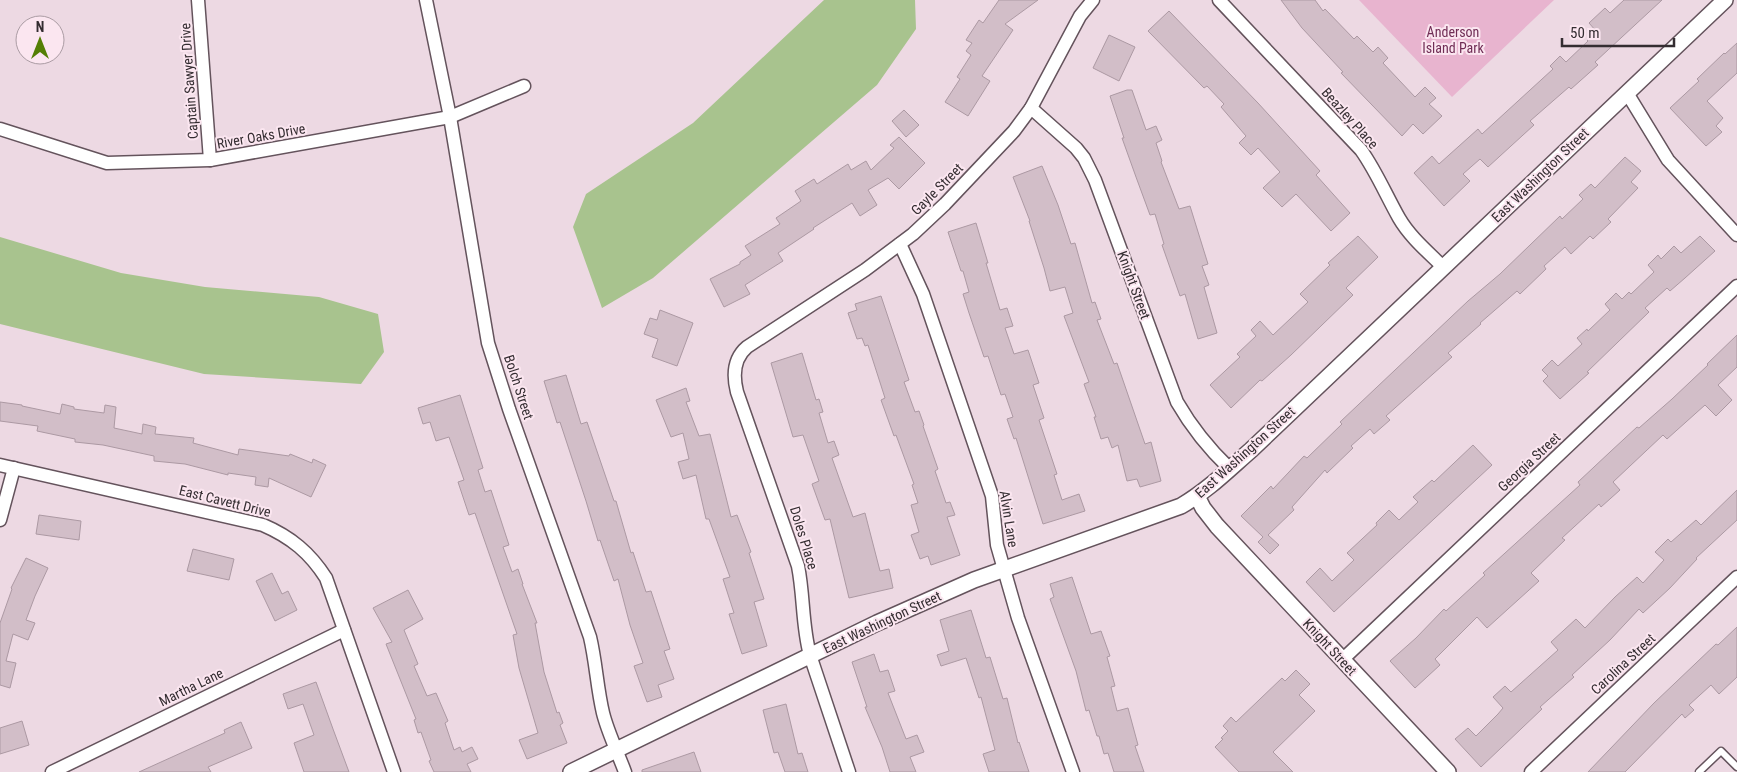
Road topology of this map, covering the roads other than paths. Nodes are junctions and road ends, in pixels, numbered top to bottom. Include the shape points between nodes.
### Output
1 (198, 0) edge
2 (426, 0) edge
3 (1093, 0) edge
4 (1219, 0) edge
5 (1725, 0) edge
6 (524, 86) dead end
7 (1627, 93) junction
8 (1031, 108) junction
9 (450, 118) junction
10 (0, 129) edge
11 (210, 160) junction
12 (1737, 235) edge
13 (900, 244) junction
14 (1443, 267) junction
15 (1737, 286) edge
16 (747, 347) joint
17 (0, 465) edge
18 (14, 468) junction
19 (1230, 469) junction
20 (1197, 496) junction
21 (0, 520) edge
22 (1004, 569) junction
23 (1737, 577) edge
24 (344, 630) junction
25 (810, 655) junction
26 (1342, 660) junction
27 (617, 750) junction
28 (1737, 767) edge
29 (52, 772) edge
30 (394, 772) edge
31 (571, 772) edge
32 (624, 772) edge
33 (849, 772) edge
34 (1073, 772) edge
35 (1448, 772) edge
36 (1530, 772) edge
37 (1699, 772) edge

1 - 11 street, Captain Sawyer Drive
2 - 9 street, Bolch Street
3 - 8 street, Gayle Street via 1080,16
4 - 14 street, Beazley Place via 1361,150 1400,219
5 - 7 street, East Washington Street
6 - 9 street, River Oaks Drive
7 - 12 street via 1668,160
7 - 14 street, East Washington Street
8 - 13 street, Gayle Street via 1014,131 945,204
8 - 19 street, Knight Street via 1068,139 1084,158 1177,402 1205,444
9 - 11 street, River Oaks Drive
9 - 27 street, Bolch Street via 488,344 590,636 604,715
10 - 11 street, River Oaks Drive via 107,163
13 - 16 street, Gayle Street
13 - 22 street, Alvin Lane via 923,294 992,496 997,545
14 - 19 street, East Washington Street
15 - 26 street, Georgia Street
16 - 25 street, Doles Place via 736,365 734,379 798,566 803,588 802,615
17 - 18 street, East Cavett Drive
18 - 21 street
18 - 24 street, East Cavett Drive via 275,530 314,560 326,578
19 - 20 street, East Washington Street
20 - 22 street, East Washington Street via 1181,506
20 - 26 street, Knight Street via 1217,526
22 - 25 street, East Washington Street
22 - 34 street, Alvin Lane via 1018,618
23 - 36 street, Carolina Street
24 - 29 street, Martha Lane
24 - 30 street, East Cavett Drive
25 - 27 street, East Washington Street
25 - 33 street, Doles Place
26 - 35 street, Knight Street
27 - 31 street, East Washington Street
27 - 32 street, Bolch Street
28 - 37 lane via 1722,751

